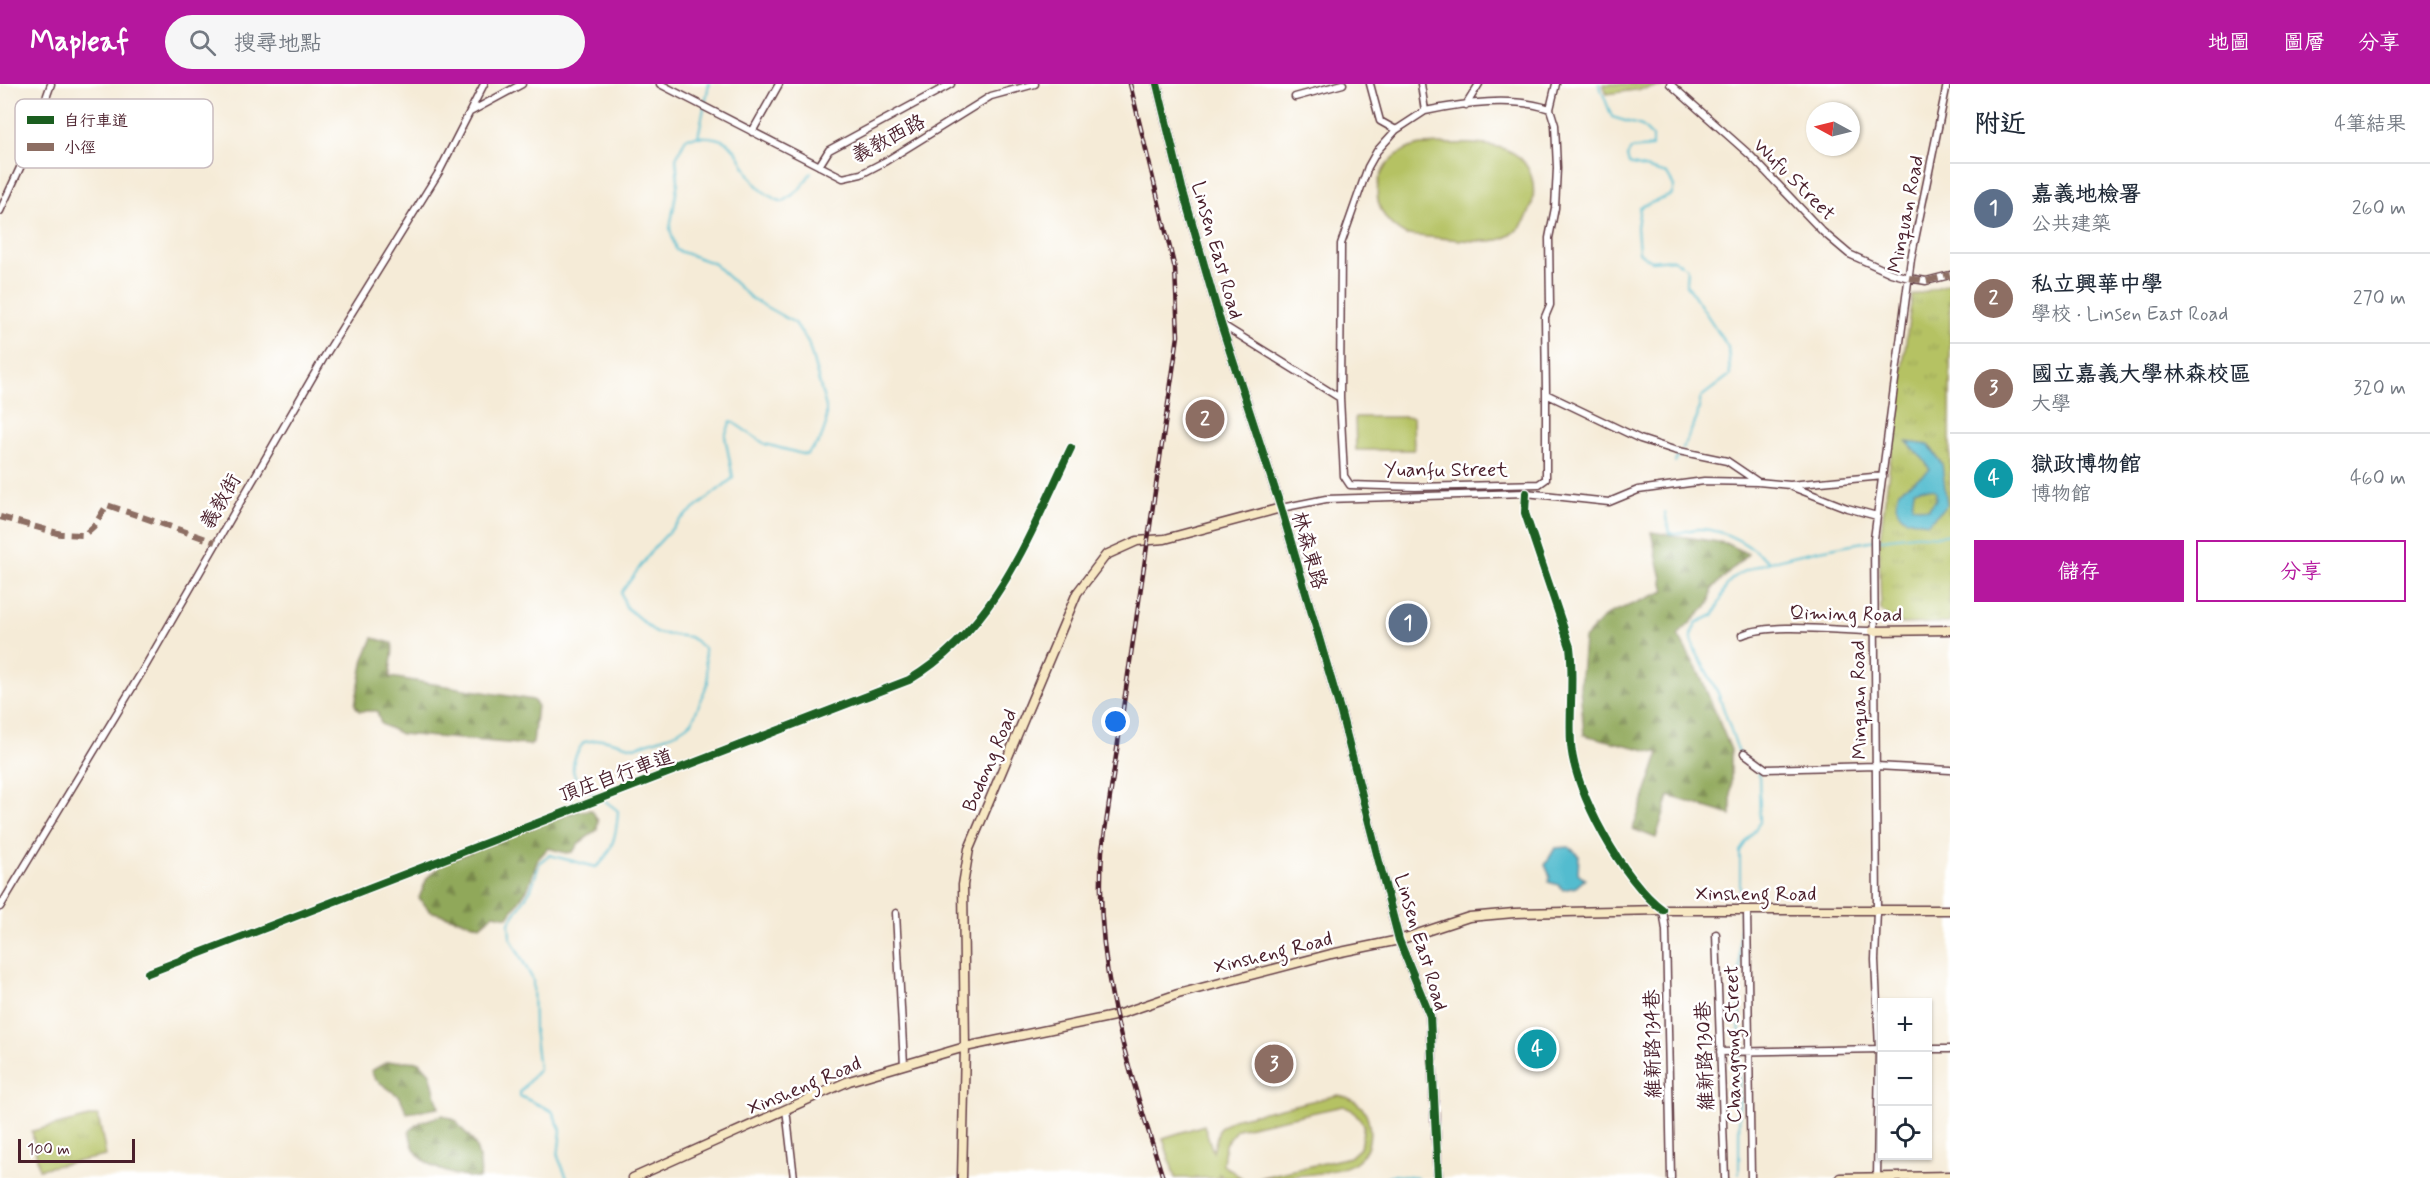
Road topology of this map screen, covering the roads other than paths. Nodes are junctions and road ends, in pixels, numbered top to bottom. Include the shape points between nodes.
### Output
1 (51, 84) edge
2 (484, 84) edge
3 (522, 84) edge
4 (660, 84) edge
5 (779, 84) edge
6 (951, 84) edge
7 (1035, 84) edge
8 (1157, 84) edge
9 (1342, 84) edge
10 (1370, 84) edge
11 (1421, 84) edge
12 (1479, 84) edge
13 (1556, 84) edge
14 (1670, 84) edge
15 (1947, 84) edge
16 (1295, 97) dead end
17 (46, 99) edge
18 (1466, 105) junction
19 (1550, 109) junction
20 (1425, 111) junction
21 (470, 112) junction
22 (1396, 130) junction
23 (752, 132) junction
24 (819, 166) junction
25 (20, 168) edge
26 (0, 211) edge
27 (1950, 275) edge
28 (1909, 278) junction
29 (1221, 324) junction
30 (1546, 394) junction
31 (1340, 398) junction
32 (1883, 476) junction
33 (1758, 482) junction
34 (1790, 485) junction
35 (1281, 508) junction
36 (1877, 516) junction
37 (1950, 630) edge
38 (1873, 631) junction
39 (1742, 635) dead end
40 (1744, 753) dead end
41 (1876, 766) junction
42 (1950, 770) edge
43 (0, 907) edge
44 (1663, 910) junction
45 (1742, 910) junction
46 (1878, 910) junction
47 (1950, 910) edge
48 (896, 913) dead end
49 (1716, 934) dead end
50 (1399, 939) junction
51 (1878, 1004) edge
52 (965, 1047) junction
53 (1878, 1049) edge
54 (1932, 1049) edge
55 (1950, 1049) edge
56 (1748, 1051) junction
57 (1720, 1052) junction
58 (1881, 1052) edge
59 (904, 1065) junction
60 (786, 1109) junction
61 (1950, 1176) edge
62 (633, 1178) edge
63 (794, 1178) edge
64 (962, 1178) edge
65 (1438, 1178) edge
66 (1671, 1178) edge
67 (1725, 1178) edge
68 (1752, 1178) edge
69 (1840, 1178) edge
70 (1877, 1178) edge

1 - 17 street
2 - 21 street, 義教街
3 - 21 street
4 - 23 street, 義教西路
5 - 23 street
6 - 24 street via 829,150
7 - 24 street, 義教西路 via 991,96 952,123 861,174 843,178
8 - 29 street, Linsen East Road
9 - 16 street
10 - 22 street via 1380,121
11 - 20 street
12 - 18 street
13 - 19 street
14 - 28 street, Wufu Street via 1750,155 1849,254
15 - 28 street, Minquan Road
18 - 19 street via 1526,103
18 - 20 street
19 - 30 street via 1555,125 1557,168 1555,208 1548,238
20 - 22 street
21 - 43 street, 義教街 via 439,172 323,359
22 - 31 street via 1368,167 1341,244
23 - 24 street, 義教西路
25 - 26 street
27 - 28 street, Wufu Street via 1926,281
28 - 32 street, Minquan Road
29 - 31 street
29 - 35 street, 林森東路
30 - 31 street, Yuanfu Street via 1546,479 1539,484 1478,486 1350,485 1344,476
30 - 33 street, Yuanfu Street via 1640,439 1727,461
32 - 34 street, Yuanfu Street
32 - 36 street, Minquan Road
33 - 34 street, Yuanfu Street
33 - 35 street, Yuanfu Street via 1659,487 1638,490 1609,502 1526,493 1326,499
34 - 36 street, Yuanfu Street
35 - 50 street, Linsen East Road via 1341,713
35 - 52 street, Bodong Road via 1165,539 1137,541 1106,555 1077,593 969,849 963,885
36 - 38 street, Minquan Road
37 - 38 street, Qiming Road
38 - 39 street, Qiming Road via 1778,629 1753,630
38 - 41 street, Minquan Road
40 - 41 street via 1766,769
41 - 42 street
41 - 46 street, Minquan Road
44 - 45 street, Xinsheng Road
44 - 50 street, Xinsheng Road via 1489,915
44 - 66 street, 維新路134巷
45 - 46 street, Xinsheng Road
45 - 56 street, Changrong Street
46 - 47 street, Xinsheng Road
46 - 51 street, Minquan Road
48 - 59 street
49 - 57 street, 維新路130巷
50 - 52 street, Xinsheng Road via 1178,994 1114,1016
50 - 65 street, Linsen East Road via 1430,1016
52 - 59 street, Xinsheng Road
52 - 64 street, Bodong Road
53 - 56 street
54 - 55 street
56 - 57 street
56 - 68 street, Changrong Street
57 - 67 street, 維新路130巷
58 - 70 street, Minquan Road
59 - 60 street, Xinsheng Road via 834,1087
60 - 62 street, Xinsheng Road
60 - 63 street
61 - 70 street
69 - 70 street

